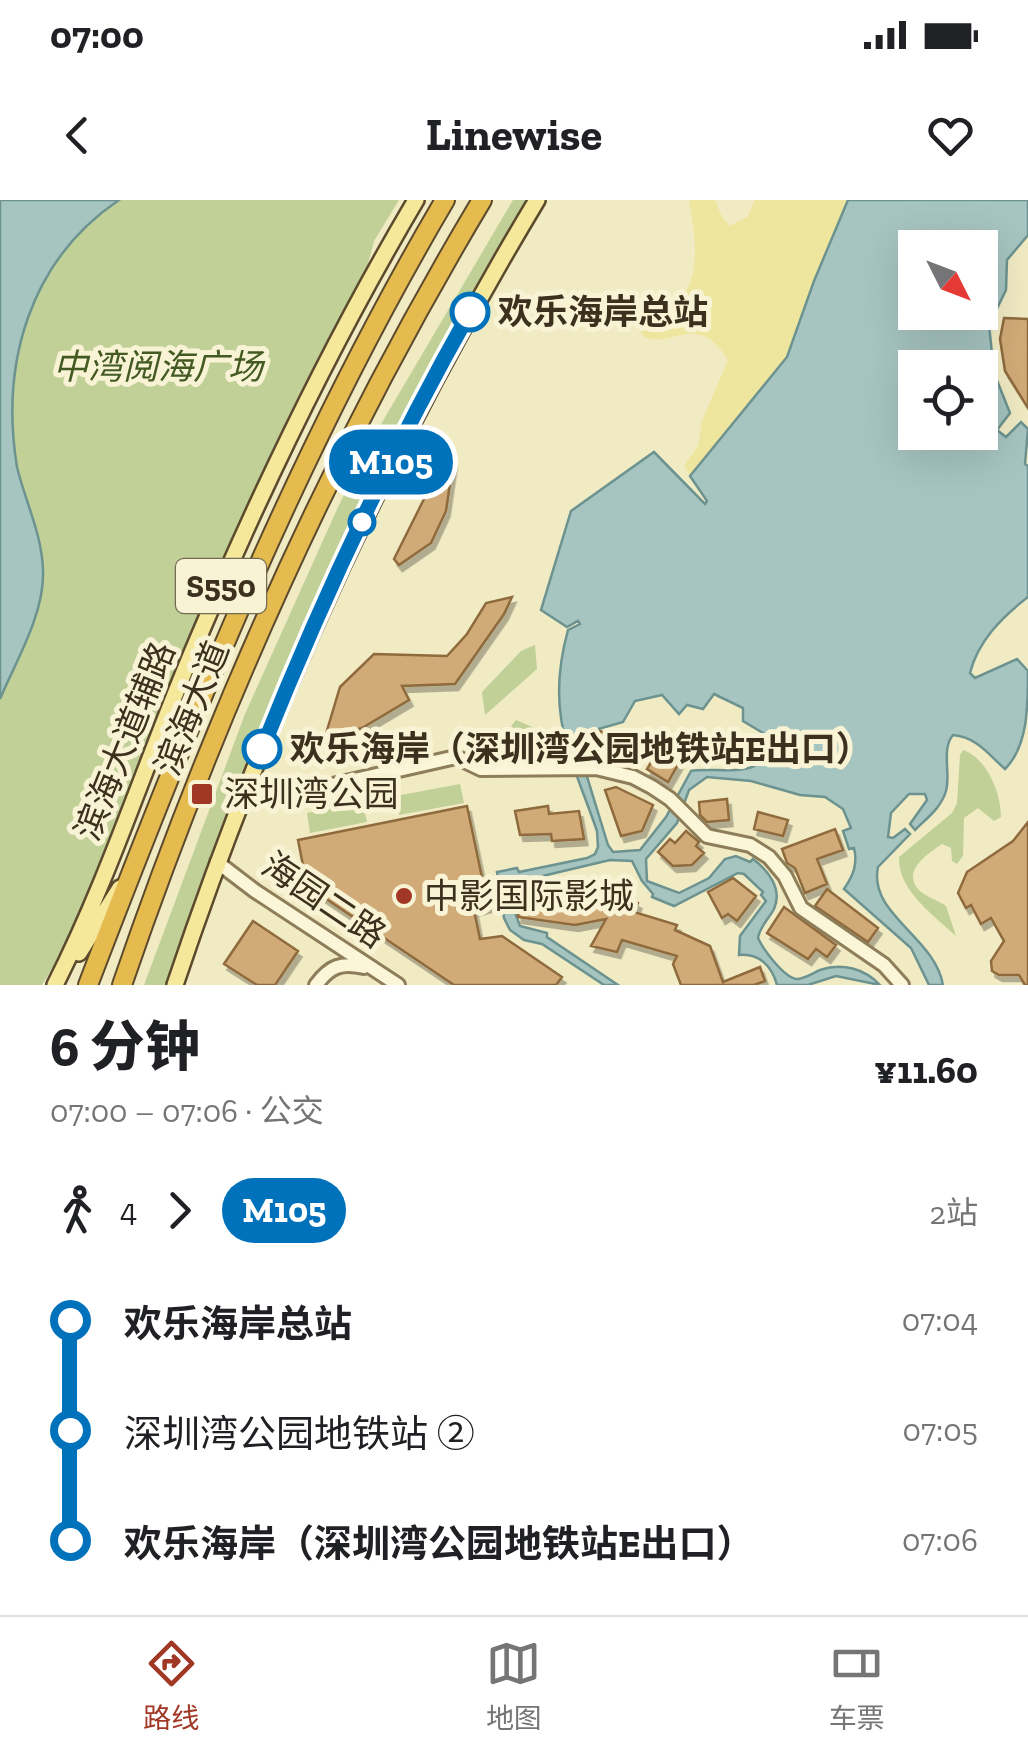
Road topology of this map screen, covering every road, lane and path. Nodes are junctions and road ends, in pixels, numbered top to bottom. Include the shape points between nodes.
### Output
1 (416, 200) edge
2 (444, 200) edge
3 (482, 200) edge
4 (537, 200) edge
5 (270, 800) dead end
6 (217, 862) junction
7 (135, 864) junction
8 (376, 970) junction
9 (901, 984) edge
10 (57, 985) edge
11 (88, 985) edge
12 (122, 985) edge
13 (175, 985) edge
14 (316, 985) edge
15 (398, 985) edge

1 - 10 main road, 滨海大道辅路 / S550 via 246,529
2 - 7 highway, 滨海大道 / S550 via 300,473 220,649
3 - 12 highway, 滨海大道 / S550 via 385,371 286,569 195,785
4 - 6 main road via 447,353 383,480 310,633
5 - 9 street via 456,758 481,770 596,768 632,777 670,798 707,836 769,856 802,908
6 - 8 street, 海园二路
6 - 13 main road
7 - 10 main road, 滨海大道辅路
7 - 11 highway, 滨海大道 / S550
8 - 14 street via 339,965
8 - 15 street, 海园二路

